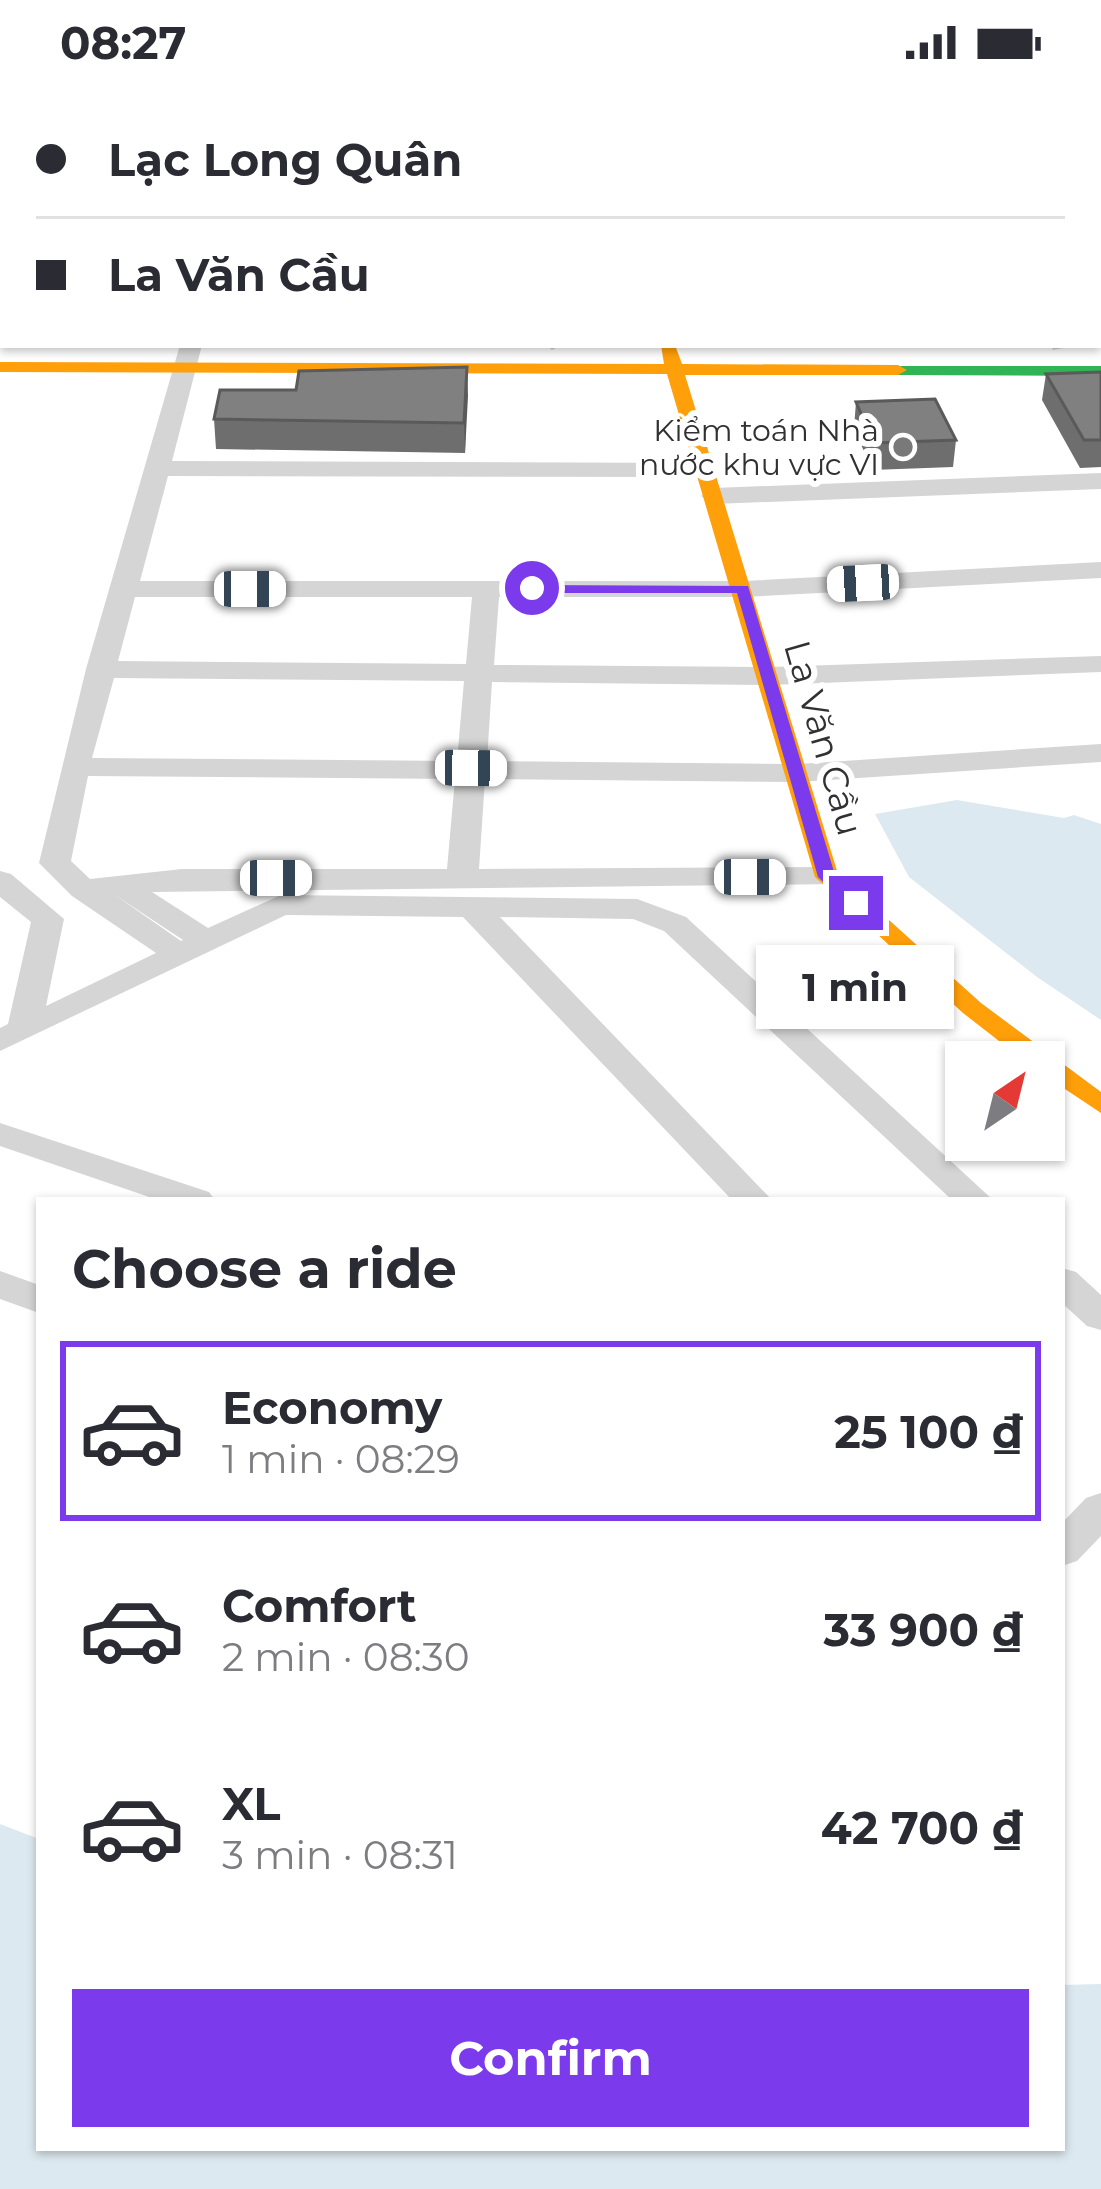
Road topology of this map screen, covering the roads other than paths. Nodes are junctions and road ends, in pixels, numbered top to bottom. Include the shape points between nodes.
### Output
1 (54, 348) edge
2 (449, 348) edge
3 (572, 348) edge
4 (992, 348) edge
5 (190, 353) edge
6 (670, 358) edge
7 (0, 368) edge
8 (1101, 371) edge
9 (159, 468) junction
10 (1101, 481) edge
11 (709, 483) junction
12 (1098, 577) edge
13 (486, 588) junction
14 (122, 589) junction
15 (743, 589) junction
16 (1101, 664) edge
17 (100, 669) junction
18 (479, 673) junction
19 (770, 676) junction
20 (1101, 753) edge
21 (74, 766) junction
22 (471, 768) junction
23 (798, 772) junction
24 (827, 877) junction
25 (0, 881) edge
26 (122, 886) junction
27 (83, 889) junction
28 (465, 891) junction
29 (191, 947) junction
30 (12, 1035) edge
31 (1016, 1041) edge
32 (1065, 1078) edge
33 (1101, 1106) edge
34 (0, 1134) edge
35 (187, 1197) edge
36 (749, 1197) edge
37 (971, 1197) edge
38 (0, 1284) edge
39 (1065, 1284) edge
40 (36, 1299) edge
41 (1101, 1317) edge
42 (1101, 1509) edge
43 (1065, 1547) edge

1 - 5 street
2 - 5 street
3 - 6 street
4 - 6 street
5 - 6 street
5 - 7 street
5 - 9 street
6 - 8 street
6 - 11 street, La Văn Cầu
9 - 11 street
9 - 14 street
10 - 11 street
11 - 15 street, La Văn Cầu
12 - 15 street
13 - 14 street
13 - 15 street
13 - 18 street
14 - 17 street
15 - 19 street, La Văn Cầu
16 - 19 street
17 - 18 street
17 - 21 street
18 - 19 street
18 - 22 street
19 - 23 street, La Văn Cầu
20 - 23 street
21 - 22 street
21 - 27 street via 55,863
22 - 23 street
22 - 28 street
23 - 24 street, La Văn Cầu
24 - 28 street
24 - 31 street, La Văn Cầu
25 - 30 street via 48,920
26 - 27 street
26 - 28 street via 182,879
26 - 29 street
27 - 29 street
28 - 29 street via 293,904
28 - 36 street
28 - 37 street via 658,914 675,924
29 - 30 street
32 - 33 street, La Văn Cầu
34 - 35 street
38 - 40 street
39 - 41 street
42 - 43 street

